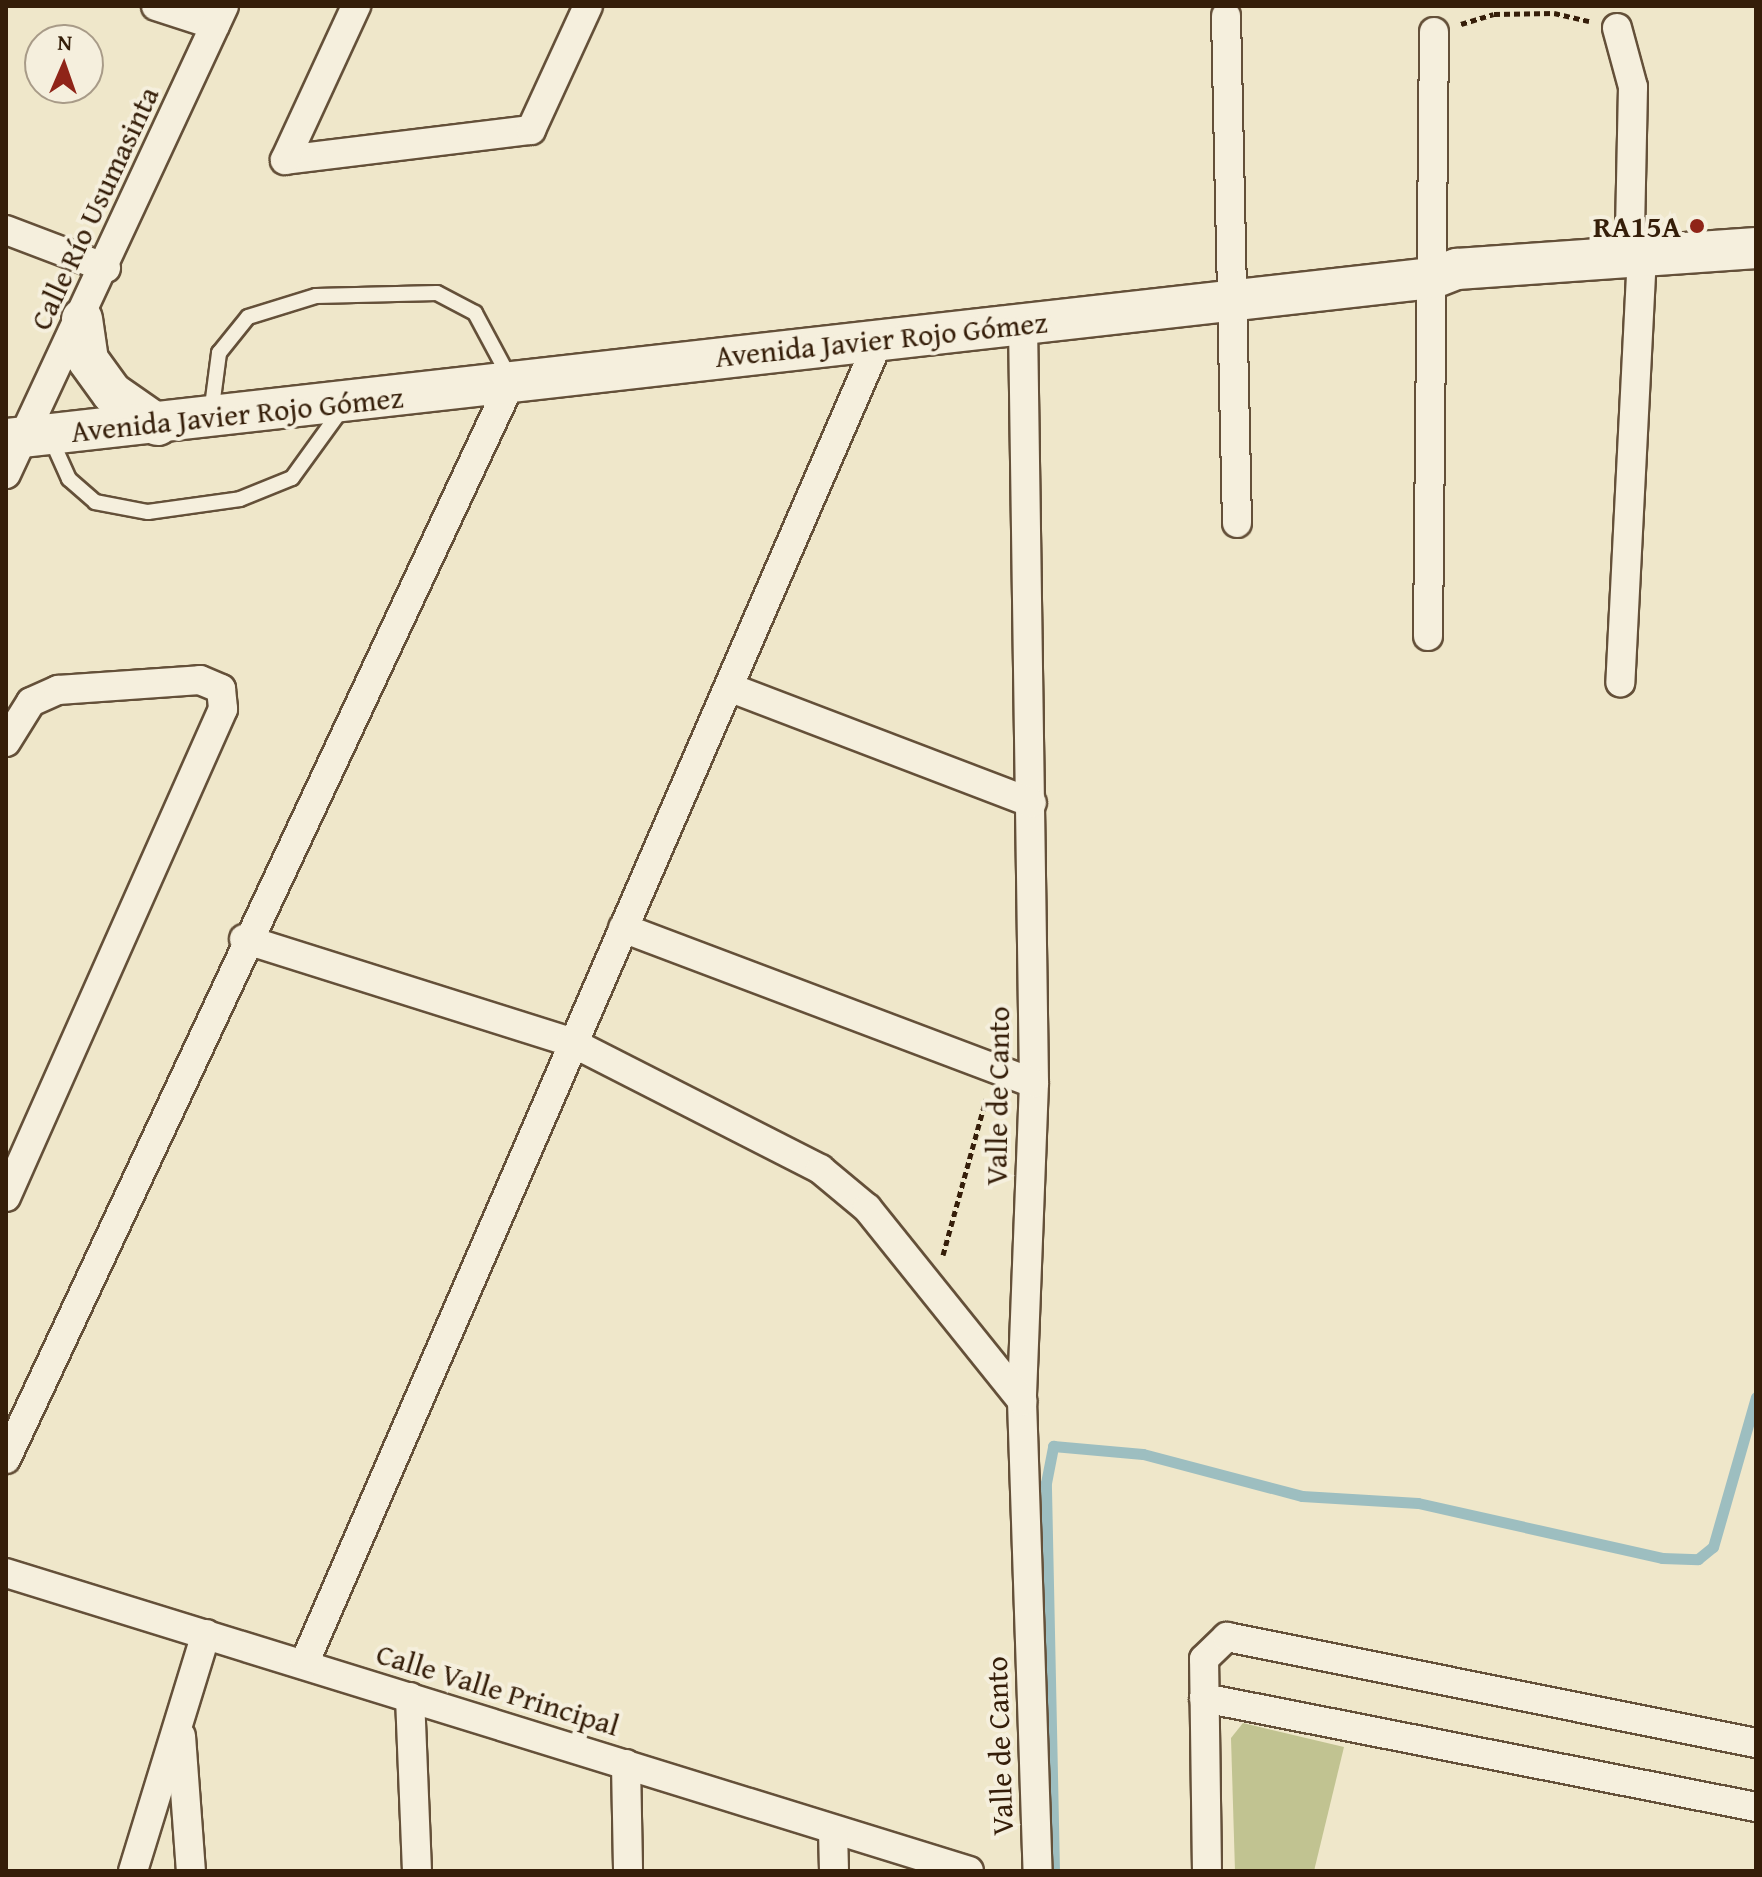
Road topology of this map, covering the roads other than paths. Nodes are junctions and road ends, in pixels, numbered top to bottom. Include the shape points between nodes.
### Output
1 (156, 6) edge
2 (356, 6) edge
3 (588, 6) edge
4 (219, 15) edge
5 (1226, 16) dead end
6 (1617, 28) road end
7 (1434, 32) road end
8 (8, 238) edge
9 (1756, 248) edge
10 (1642, 255) junction
11 (106, 268) junction
12 (1433, 278) junction
13 (1233, 300) junction
14 (82, 319) junction
15 (1023, 323) junction
16 (880, 338) junction
17 (511, 382) junction
18 (347, 402) junction
19 (211, 419) junction
20 (158, 425) junction
21 (26, 437) edge
22 (6, 474) edge
23 (1237, 523) dead end
24 (1428, 636) dead end
25 (1620, 682) dead end
26 (731, 688) junction
27 (6, 742) edge
28 (1032, 803) junction
29 (623, 928) junction
30 (244, 939) junction
31 (571, 1042) junction
32 (1034, 1083) junction
33 (6, 1197) edge
34 (1022, 1401) junction
35 (6, 1459) edge
36 (6, 1573) edge
37 (206, 1634) junction
38 (304, 1664) junction
39 (410, 1697) junction
40 (1204, 1698) junction
41 (180, 1717) junction
42 (1756, 1743) edge
43 (626, 1764) junction
44 (1756, 1807) edge
45 (833, 1830) junction
46 (133, 1871) edge
47 (191, 1871) edge
48 (417, 1871) edge
49 (628, 1871) edge
50 (834, 1871) edge
51 (969, 1871) edge
52 (1038, 1871) edge
53 (1207, 1871) edge

1 - 4 street
2 - 3 street via 285,160 531,130
4 - 11 street, Calle Río Usumasinta
5 - 13 street
6 - 10 street via 1633,87 1630,234
7 - 12 street
8 - 11 street
9 - 10 street, Avenida Javier Rojo Gómez
10 - 12 street, Avenida Javier Rojo Gómez via 1457,269
10 - 25 street
11 - 14 street, Calle Río Usumasinta
12 - 13 street, Avenida Javier Rojo Gómez
12 - 24 street
13 - 15 street, Avenida Javier Rojo Gómez
13 - 23 street
14 - 20 street via 96,371 112,393
14 - 21 street, Calle Río Usumasinta
15 - 16 street, Avenida Javier Rojo Gómez
15 - 28 street, Valle de Canto
16 - 17 street, Avenida Javier Rojo Gómez
16 - 26 street
17 - 18 street, Avenida Javier Rojo Gómez
17 - 19 lane via 475,313 437,293 316,296 248,317 219,353
17 - 30 street
18 - 19 street, Avenida Javier Rojo Gómez
18 - 21 lane via 292,478 240,499 148,512 95,502
19 - 20 street, Avenida Javier Rojo Gómez
20 - 21 street, Avenida Javier Rojo Gómez
21 - 22 street, Calle Río Usumasinta
26 - 28 street
26 - 29 street
27 - 33 street via 31,702 58,690 200,680 221,689 223,709
28 - 32 street, Valle de Canto
29 - 31 street
29 - 32 street
30 - 31 street
30 - 35 street
31 - 34 street via 820,1169 867,1208
31 - 38 street
32 - 34 street, Valle de Canto
34 - 52 street, Valle de Canto
36 - 37 street, Calle Valle Principal
37 - 38 street, Calle Valle Principal
37 - 41 street
38 - 39 street, Calle Valle Principal
39 - 43 street, Calle Valle Principal
39 - 48 street
40 - 42 street via 1204,1659 1227,1637
40 - 44 street
40 - 53 street
41 - 46 street
41 - 47 street
43 - 45 street, Calle Valle Principal
43 - 49 street
45 - 50 street
45 - 51 street, Calle Valle Principal

